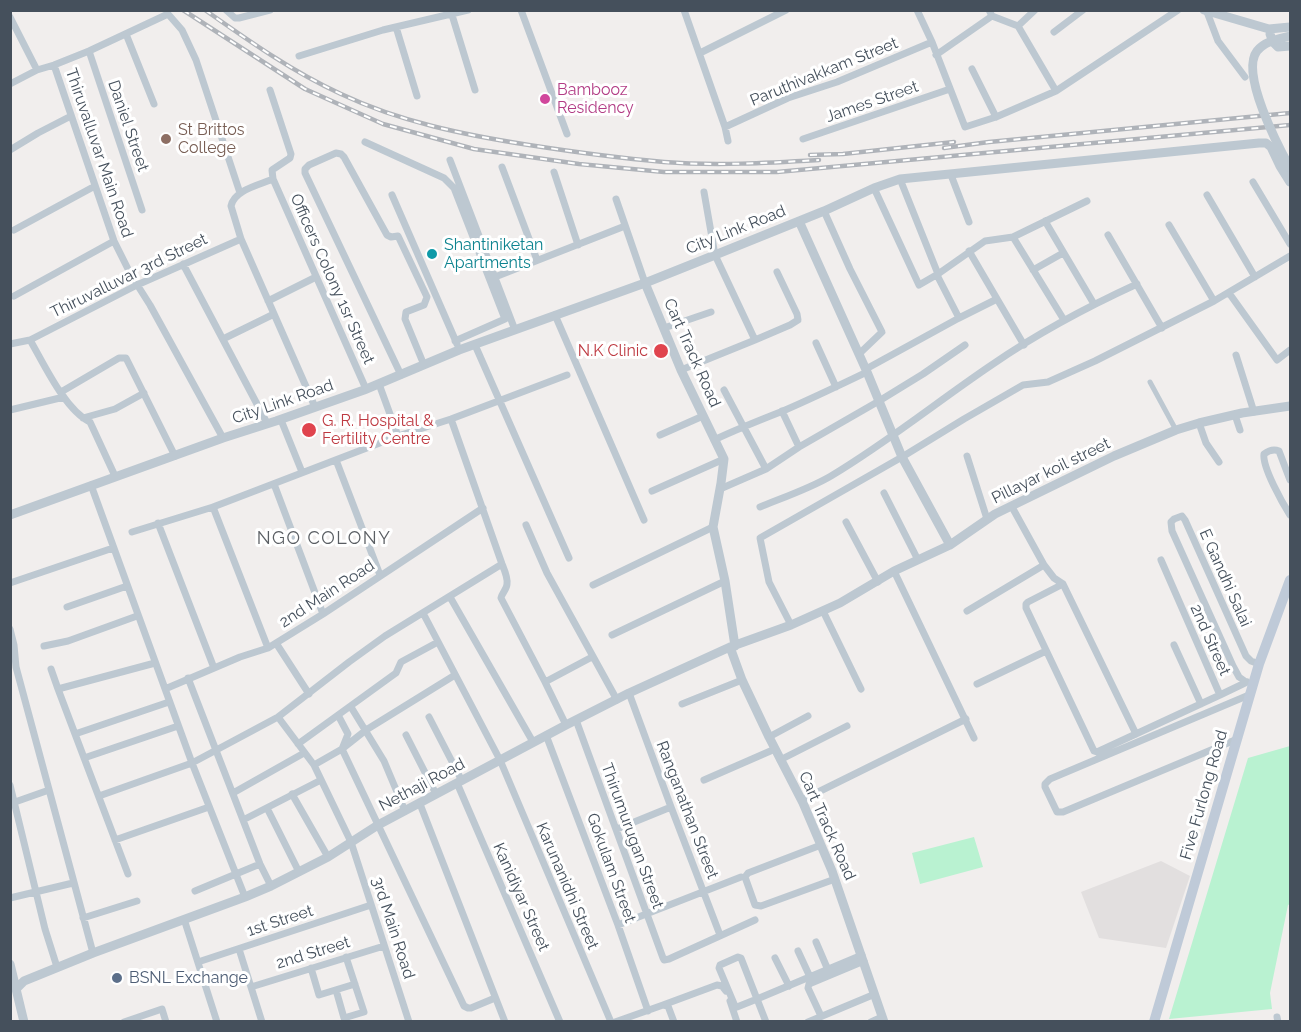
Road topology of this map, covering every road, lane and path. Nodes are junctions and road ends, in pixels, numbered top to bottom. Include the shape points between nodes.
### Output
1 (226, 10) edge
2 (270, 10) edge
3 (468, 10) edge
4 (521, 10) edge
5 (684, 10) edge
6 (786, 10) edge
7 (917, 10) edge
8 (1083, 10) edge
9 (1178, 10) edge
10 (1035, 11) edge
11 (1205, 11) edge
12 (990, 13) edge
13 (1073, 13) edge
14 (452, 15) junction
15 (10, 17) edge
16 (1018, 26) junction
17 (396, 27) junction
18 (1290, 27) edge
19 (1269, 29) junction
20 (1054, 33) dead end
21 (126, 34) junction
22 (1290, 36) edge
23 (932, 42) junction
24 (1290, 46) edge
25 (89, 51) junction
26 (700, 53) junction
27 (936, 54) junction
28 (299, 56) dead end
29 (54, 65) junction
30 (972, 69) dead end
31 (38, 70) junction
32 (1245, 77) dead end
33 (10, 84) edge
34 (950, 89) junction
35 (270, 90) dead end
36 (475, 90) dead end
37 (1056, 91) junction
38 (417, 96) dead end
39 (154, 104) dead end
40 (71, 116) junction
41 (996, 117) junction
42 (726, 127) junction
43 (567, 134) dead end
44 (803, 140) dead end
45 (728, 141) dead end
46 (365, 142) dead end
47 (10, 150) edge
48 (1290, 154) edge
49 (1275, 155) junction
50 (450, 160) dead end
51 (502, 167) dead end
52 (1290, 168) edge
53 (554, 172) dead end
54 (951, 175) junction
55 (273, 179) junction
56 (900, 179) junction
57 (1253, 182) dead end
58 (1290, 182) edge
59 (95, 186) junction
60 (874, 188) junction
61 (704, 192) dead end
62 (240, 194) junction
63 (392, 195) dead end
64 (1207, 195) dead end
65 (616, 199) dead end
66 (1087, 201) dead end
67 (142, 210) dead end
68 (824, 211) junction
69 (799, 221) junction
70 (1045, 221) junction
71 (969, 222) dead end
72 (1169, 225) dead end
73 (625, 226) junction
74 (14, 230) dead end
75 (1108, 235) dead end
76 (1013, 237) junction
77 (241, 239) junction
78 (114, 241) junction
79 (1290, 244) edge
80 (578, 245) junction
81 (969, 251) junction
82 (1063, 253) junction
83 (715, 255) junction
84 (1290, 256) edge
85 (537, 260) junction
86 (183, 264) junction
87 (1033, 270) junction
88 (777, 272) dead end
89 (939, 274) junction
90 (316, 277) junction
91 (495, 277) junction
92 (1255, 277) junction
93 (645, 283) junction
94 (1137, 284) junction
95 (137, 285) junction
96 (1228, 293) junction
97 (14, 296) dead end
98 (997, 299) junction
99 (268, 301) junction
100 (1214, 301) junction
101 (1094, 304) junction
102 (711, 312) dead end
103 (274, 314) junction
104 (555, 315) junction
105 (959, 318) junction
106 (1064, 320) junction
107 (664, 328) junction
108 (1162, 328) junction
109 (515, 330) junction
110 (222, 339) junction
111 (30, 340) junction
112 (755, 340) junction
113 (455, 341) junction
114 (816, 343) dead end
115 (10, 344) edge
116 (475, 345) junction
117 (965, 345) dead end
118 (1024, 345) junction
119 (459, 350) junction
120 (1290, 350) edge
121 (859, 354) junction
122 (1236, 356) dead end
123 (424, 365) junction
124 (681, 370) junction
125 (867, 370) junction
126 (401, 375) junction
127 (567, 375) dead end
128 (1150, 382) dead end
129 (379, 384) junction
130 (836, 387) junction
131 (366, 389) junction
132 (724, 390) dead end
133 (144, 393) junction
134 (62, 395) junction
135 (500, 400) junction
136 (879, 401) junction
137 (1290, 406) edge
138 (315, 407) junction
139 (10, 410) edge
140 (782, 411) junction
141 (1254, 412) junction
142 (1235, 415) junction
143 (703, 416) junction
144 (82, 418) junction
145 (451, 419) junction
146 (281, 420) junction
147 (267, 423) junction
148 (1199, 423) junction
149 (743, 426) junction
150 (1176, 430) junction
151 (1240, 430) dead end
152 (660, 435) dead end
153 (398, 436) junction
154 (894, 436) junction
155 (223, 438) junction
156 (714, 440) junction
157 (799, 447) junction
158 (175, 456) junction
159 (968, 456) dead end
160 (902, 457) junction
161 (723, 459) junction
162 (336, 460) junction
163 (1219, 462) dead end
164 (766, 470) junction
165 (302, 472) junction
166 (115, 476) junction
167 (1290, 480) edge
168 (274, 484) junction
169 (91, 485) junction
170 (720, 489) junction
171 (652, 490) dead end
172 (884, 493) dead end
173 (213, 507) junction
174 (760, 507) dead end
175 (1012, 507) junction
176 (483, 508) junction
177 (10, 515) edge
178 (1290, 515) edge
179 (987, 519) junction
180 (644, 520) dead end
181 (846, 522) dead end
182 (158, 523) junction
183 (526, 525) dead end
184 (713, 527) junction
185 (132, 532) dead end
186 (950, 545) junction
187 (113, 548) junction
188 (569, 558) dead end
189 (918, 560) junction
190 (1161, 560) dead end
191 (502, 564) junction
192 (1044, 565) junction
193 (894, 572) junction
194 (380, 575) junction
195 (1290, 579) edge
196 (725, 581) junction
197 (878, 582) junction
198 (10, 583) edge
199 (1063, 584) junction
200 (593, 585) dead end
201 (127, 586) junction
202 (450, 597) junction
203 (840, 603) joint
204 (68, 607) dead end
205 (823, 611) junction
206 (967, 611) dead end
207 (423, 613) junction
208 (323, 614) junction
209 (137, 616) junction
210 (791, 626) junction
211 (10, 629) edge
212 (612, 635) dead end
213 (438, 642) junction
214 (276, 643) junction
215 (1174, 645) dead end
216 (44, 646) dead end
217 (732, 646) junction
218 (268, 648) junction
219 (1046, 651) junction
220 (592, 657) junction
221 (1246, 657) junction
222 (155, 663) junction
223 (1232, 664) junction
224 (1259, 664) junction
225 (13, 668) edge
226 (214, 668) junction
227 (51, 669) dead end
228 (455, 675) junction
229 (188, 678) junction
230 (742, 680) junction
231 (1250, 680) junction
232 (545, 682) junction
233 (976, 684) dead end
234 (165, 688) junction
235 (58, 689) junction
236 (861, 689) dead end
237 (629, 693) junction
238 (309, 694) junction
239 (1250, 694) junction
240 (1220, 695) junction
241 (617, 700) junction
242 (169, 702) junction
243 (682, 704) dead end
244 (1202, 704) junction
245 (351, 707) junction
246 (338, 715) junction
247 (808, 716) dead end
248 (278, 717) junction
249 (429, 717) dead end
250 (966, 719) junction
251 (576, 720) junction
252 (566, 724) junction
253 (178, 726) junction
254 (847, 726) dead end
255 (366, 730) junction
256 (75, 734) junction
257 (406, 735) dead end
258 (546, 735) junction
259 (1136, 735) junction
260 (769, 737) junction
261 (974, 738) dead end
262 (1235, 740) junction
263 (533, 742) junction
264 (298, 744) junction
265 (342, 749) junction
266 (775, 749) junction
267 (215, 751) junction
268 (304, 753) junction
269 (84, 758) junction
270 (500, 760) junction
271 (780, 760) junction
272 (192, 764) junction
273 (314, 765) junction
274 (321, 780) junction
275 (704, 780) dead end
276 (459, 782) junction
277 (10, 785) edge
278 (49, 790) junction
279 (232, 793) junction
280 (292, 794) junction
281 (436, 794) junction
282 (99, 796) junction
283 (802, 800) junction
284 (15, 802) junction
285 (420, 804) junction
286 (209, 807) junction
287 (671, 807) junction
288 (267, 808) junction
289 (405, 811) junction
290 (243, 820) junction
291 (378, 825) junction
292 (616, 829) junction
293 (115, 840) junction
294 (351, 842) junction
295 (821, 845) junction
296 (328, 857) junction
297 (260, 864) junction
298 (300, 872) junction
299 (128, 874) dead end
300 (236, 875) junction
301 (741, 877) dead end
302 (835, 879) junction
303 (73, 883) junction
304 (271, 886) junction
305 (195, 891) dead end
306 (703, 891) junction
307 (37, 892) junction
308 (10, 897) edge
309 (245, 897) junction
310 (137, 901) dead end
311 (371, 905) junction
312 (646, 914) junction
313 (82, 918) junction
314 (184, 919) junction
315 (755, 920) dead end
316 (618, 925) junction
317 (720, 935) junction
318 (816, 942) dead end
319 (384, 946) junction
320 (238, 949) junction
321 (798, 951) dead end
322 (93, 953) junction
323 (346, 957) junction
324 (775, 958) dead end
325 (863, 958) junction
326 (198, 962) junction
327 (10, 964) edge
328 (57, 967) junction
329 (310, 968) junction
330 (828, 970) junction
331 (810, 977) junction
332 (355, 984) junction
333 (789, 986) junction
334 (251, 987) junction
335 (14, 989) edge
336 (336, 990) junction
337 (875, 994) junction
338 (495, 998) junction
339 (757, 999) junction
340 (663, 1005) junction
341 (648, 1011) junction
342 (821, 1016) junction
343 (883, 1019) edge
344 (24, 1022) edge
345 (124, 1022) edge
346 (166, 1022) edge
347 (217, 1022) edge
348 (262, 1022) edge
349 (409, 1022) edge
350 (505, 1022) edge
351 (560, 1022) edge
352 (610, 1022) edge
353 (615, 1022) edge
354 (674, 1022) edge
355 (737, 1022) edge
356 (766, 1022) edge
357 (808, 1022) edge
358 (871, 1022) edge
359 (1154, 1022) edge

1 - 2 street via 237,18
3 - 14 street
4 - 43 street
5 - 26 street
6 - 26 street
7 - 23 street
8 - 13 street
9 - 37 street
10 - 16 street
11 - 19 street
11 - 32 street via 1218,41
12 - 16 street
12 - 27 street
13 - 20 street
14 - 17 street
14 - 36 street
15 - 31 street, Thiruvalluvar Main Road
16 - 37 street
17 - 28 street
17 - 38 street
18 - 19 street
19 - 24 street via 1276,45
21 - 25 street
21 - 39 street
21 - 62 street via 168,14 182,30 196,60
22 - 52 street, bridge via 1257,50 1252,69 1262,104
23 - 27 street
23 - 42 street, Paruthivakkam Street via 788,98
25 - 29 street
25 - 67 street, Daniel Street
26 - 42 street
27 - 34 street
29 - 31 street, Thiruvalluvar Main Road
29 - 40 street, Thiruvalluvar Main Road
30 - 41 street
31 - 33 street
34 - 41 street via 965,127
34 - 44 street, James Street
35 - 55 street via 291,154 288,161 272,170
37 - 41 street
40 - 47 street
40 - 59 street, Thiruvalluvar Main Road
42 - 45 street
46 - 113 street via 444,178 454,188 505,319
48 - 49 street
49 - 54 street, City Link Road via 1266,143 1259,143
49 - 58 street
50 - 91 street
51 - 85 street
53 - 80 street
54 - 56 street, City Link Road
54 - 71 street
55 - 62 street
55 - 90 street, Officers Colony 1sr Street
56 - 60 street, City Link Road
56 - 89 street
57 - 79 street
59 - 74 street
59 - 78 street, Thiruvalluvar Main Road
60 - 68 street, City Link Road
60 - 89 street via 919,285
61 - 83 street
62 - 77 street via 231,206
63 - 113 street
64 - 92 street
65 - 73 street
66 - 70 street
68 - 69 street, City Link Road
68 - 121 street via 882,332
69 - 83 street, City Link Road
69 - 121 street
70 - 76 street
70 - 82 street
72 - 100 street
73 - 80 street
73 - 93 street
75 - 94 street
76 - 81 street via 985,241
76 - 87 street
77 - 86 street, Thiruvalluvar 3rd Street
77 - 99 street
78 - 95 street, Thiruvalluvar Main Road
78 - 97 street
80 - 85 street
81 - 89 street
81 - 98 street
82 - 87 street
82 - 101 street
83 - 93 street, City Link Road
83 - 112 street
84 - 92 street
85 - 91 street
86 - 95 street, Thiruvalluvar 3rd Street
86 - 110 street
87 - 106 street
88 - 112 street via 798,320
89 - 105 street
90 - 99 street
90 - 131 street, Officers Colony 1sr Street
91 - 109 street
92 - 96 street
93 - 104 street, City Link Road
93 - 107 street, Cart Track Road
94 - 101 street
94 - 108 street
95 - 111 street, Thiruvalluvar 3rd Street
95 - 155 street, Thiruvalluvar Main Road
96 - 100 street
96 - 120 street via 1277,360
98 - 105 street
98 - 118 street
99 - 103 street
100 - 108 street
101 - 106 street
102 - 107 street
103 - 110 street
103 - 138 street
104 - 109 street, City Link Road
104 - 180 street
105 - 125 street
106 - 118 street
107 - 124 street, Cart Track Road
108 - 160 street via 1048,382 1023,385
109 - 116 street, City Link Road
110 - 147 street
111 - 115 street, Thiruvalluvar 3rd Street
111 - 134 street
112 - 124 street
113 - 119 street
114 - 130 street
116 - 119 street, City Link Road
116 - 135 street
117 - 136 street
118 - 154 street
119 - 123 street, City Link Road
121 - 125 street
122 - 141 street
123 - 126 street, City Link Road
123 - 126 street via 405,315 424,305 427,297 398,236 387,234 344,157 336,153 309,165 305,173
124 - 143 street, Cart Track Road
125 - 130 street
125 - 136 street
126 - 129 street, City Link Road
127 - 135 street
128 - 150 street
129 - 131 street, City Link Road
129 - 153 street
130 - 140 street
131 - 138 street, City Link Road
132 - 149 street
133 - 134 street via 124,357
133 - 144 street via 115,409
133 - 158 street
134 - 139 street
134 - 144 street
135 - 145 street
135 - 188 street
136 - 154 street
136 - 157 street
137 - 141 street, Pillayar koil street
138 - 146 street, City Link Road
140 - 149 street
140 - 157 street
141 - 142 street, Pillayar koil street
142 - 148 street, Pillayar koil street
142 - 151 street
143 - 152 street
143 - 156 street, Cart Track Road
144 - 166 street via 90,422
145 - 153 street
145 - 176 street
146 - 147 street, City Link Road
146 - 165 street
147 - 155 street, City Link Road
148 - 150 street, Pillayar koil street
148 - 163 street
149 - 156 street
149 - 164 street
150 - 175 street, Pillayar koil street
153 - 162 street
154 - 160 street
154 - 174 street via 828,478
155 - 158 street, City Link Road
156 - 161 street, Cart Track Road
157 - 164 street
158 - 166 street, City Link Road
159 - 179 street
160 - 186 street
160 - 210 street via 760,538 769,582
161 - 170 street, Cart Track Road
161 - 171 street
162 - 165 street
162 - 194 street
164 - 170 street
165 - 168 street
166 - 169 street, City Link Road
167 - 178 street via 1279,451 1265,453 1266,467
168 - 173 street
168 - 208 street
169 - 177 street, City Link Road
169 - 187 street
170 - 184 street, Cart Track Road
172 - 189 street
173 - 182 street
173 - 218 street
175 - 179 street, Pillayar koil street
175 - 192 street
176 - 191 street
176 - 194 street, 2nd Main Road
179 - 186 street, Pillayar koil street
181 - 197 street
182 - 185 street
182 - 226 street
183 - 220 street
184 - 196 street, Cart Track Road
184 - 200 street
186 - 189 street, Pillayar koil street
187 - 198 street
187 - 201 street
189 - 193 street, Pillayar koil street
190 - 240 street, 2nd Street
191 - 202 street
191 - 232 street via 507,586 501,598
192 - 199 street
192 - 206 street
193 - 197 street, Pillayar koil street
193 - 250 street
194 - 208 street, 2nd Main Road
195 - 224 main road, Five Furlong Road
196 - 212 street
196 - 217 street, Cart Track Road
197 - 203 street, Pillayar koil street
199 - 219 street via 1026,604
199 - 259 street
201 - 204 street
201 - 209 street
202 - 207 street
202 - 263 street
203 - 205 street, Nethaji Road
205 - 210 street, Nethaji Road
205 - 236 street
207 - 213 street, Karunanidhi Street
207 - 238 street via 385,636
208 - 214 street, 2nd Main Road
209 - 216 street
209 - 222 street
210 - 217 street, Nethaji Road
211 - 225 street
213 - 228 street, Karunanidhi Street
213 - 245 street via 401,662 396,673
214 - 218 street, 2nd Main Road
214 - 238 street
215 - 244 street
217 - 230 street, Cart Track Road
217 - 237 street, Nethaji Road
218 - 226 street, 2nd Main Road
219 - 233 street
219 - 259 street via 1094,752
220 - 232 street
220 - 241 street
221 - 223 street
221 - 223 street, E Gandhi Salai via 1182,516 1174,519 1172,531
221 - 224 street
222 - 234 street
222 - 235 street
223 - 231 street via 1239,677
224 - 231 main road, Five Furlong Road
225 - 278 street
226 - 229 street, 2nd Main Road
227 - 235 street
228 - 255 street
228 - 270 street, Karunanidhi Street
229 - 234 street, 2nd Main Road
229 - 267 street
230 - 243 street
230 - 260 street, Cart Track Road
231 - 239 main road, Five Furlong Road
231 - 240 street, 2nd Street
232 - 252 street
234 - 242 street
235 - 256 street
237 - 241 street, Nethaji Road
237 - 287 street, Ranganathan Street
238 - 248 street
239 - 262 main road, Five Furlong Road
239 - 262 street via 1050,779 1045,787 1057,812 1064,812
240 - 244 street
241 - 251 street, Nethaji Road
242 - 253 street
242 - 256 street
244 - 259 street
245 - 246 street
245 - 255 street
246 - 264 street
246 - 265 street via 348,734
247 - 260 street
248 - 264 street, 3rd Main Road
248 - 267 street
249 - 276 street, Kanidiyar Street
250 - 261 street
250 - 283 street
251 - 252 street, Nethaji Road
251 - 292 street, Thirumurugan Street
252 - 258 street, Nethaji Road
253 - 269 street
253 - 272 street
254 - 271 street
255 - 265 street
255 - 289 street
256 - 269 street
257 - 281 street
258 - 263 street, Nethaji Road
258 - 316 street, Gokulam Street
260 - 266 street, Cart Track Road
262 - 359 main road, Five Furlong Road
263 - 270 street, Nethaji Road
264 - 268 street, 3rd Main Road
265 - 273 street
265 - 291 street
266 - 271 street, Cart Track Road
266 - 275 street
267 - 272 street
267 - 279 street
268 - 273 street, 3rd Main Road
268 - 279 street
269 - 282 street
270 - 276 street, Nethaji Road
270 - 352 street, Karunanidhi Street
271 - 283 street, Cart Track Road
272 - 282 street
272 - 286 street
273 - 274 street, 3rd Main Road
274 - 280 street
274 - 294 street, 3rd Main Road
276 - 281 street, Nethaji Road
276 - 351 street, Kanidiyar Street
277 - 284 street
278 - 284 street
278 - 303 street
279 - 290 street
280 - 288 street
280 - 296 street
281 - 285 street, Nethaji Road
282 - 293 street
283 - 295 street, Cart Track Road
284 - 307 street
285 - 289 street, Nethaji Road
285 - 338 street
286 - 293 street
286 - 300 street
287 - 292 street
287 - 306 street, Ranganathan Street
288 - 290 street
288 - 298 street
289 - 291 street, Nethaji Road
290 - 297 street
291 - 294 street, Nethaji Road
291 - 338 street via 464,1006 471,1008
292 - 312 street, Thirumurugan Street
293 - 299 street
294 - 296 street, Nethaji Road
294 - 311 street, 3rd Main Road
295 - 302 street, Cart Track Road
295 - 302 street via 748,873 745,877 755,905
296 - 298 street, Nethaji Road
297 - 300 street
297 - 304 street
298 - 304 street, Nethaji Road
300 - 305 street
300 - 309 street
301 - 306 street
302 - 325 street, Cart Track Road
303 - 307 street
303 - 313 street
304 - 309 street, Nethaji Road
306 - 312 street
306 - 317 street, Ranganathan Street
307 - 308 street
307 - 328 street
309 - 314 street, Nethaji Road
310 - 313 street
311 - 319 street, 3rd Main Road
311 - 320 street, 1st Street
312 - 316 street
312 - 317 street, Thirumurugan Street via 664,960
313 - 322 street
314 - 322 street, Nethaji Road
314 - 326 street
315 - 317 street
316 - 341 street, Gokulam Street
318 - 330 street
319 - 323 street, 2nd Street
319 - 349 street, 3rd Main Road
320 - 326 street, 1st Street
320 - 334 street
321 - 331 street
322 - 328 street, Nethaji Road
323 - 329 street, 2nd Street
323 - 332 street
324 - 333 street
325 - 330 street
325 - 337 street, Cart Track Road
325 - 342 street via 809,984
326 - 347 street
327 - 335 street
328 - 335 street, Nethaji Road
329 - 334 street, 2nd Street
329 - 336 street via 319,995
330 - 331 street
331 - 333 street
332 - 336 street
332 - 336 street via 364,1012 344,1018
333 - 339 street
334 - 348 street
335 - 344 street
337 - 342 street
337 - 343 street, Cart Track Road
338 - 350 street
339 - 339 street via 736,1006 720,965 741,958
339 - 356 street
340 - 341 street
340 - 354 street via 668,1006
340 - 355 street via 722,986
341 - 353 street
342 - 357 street
343 - 358 street
345 - 346 street via 162,1009

